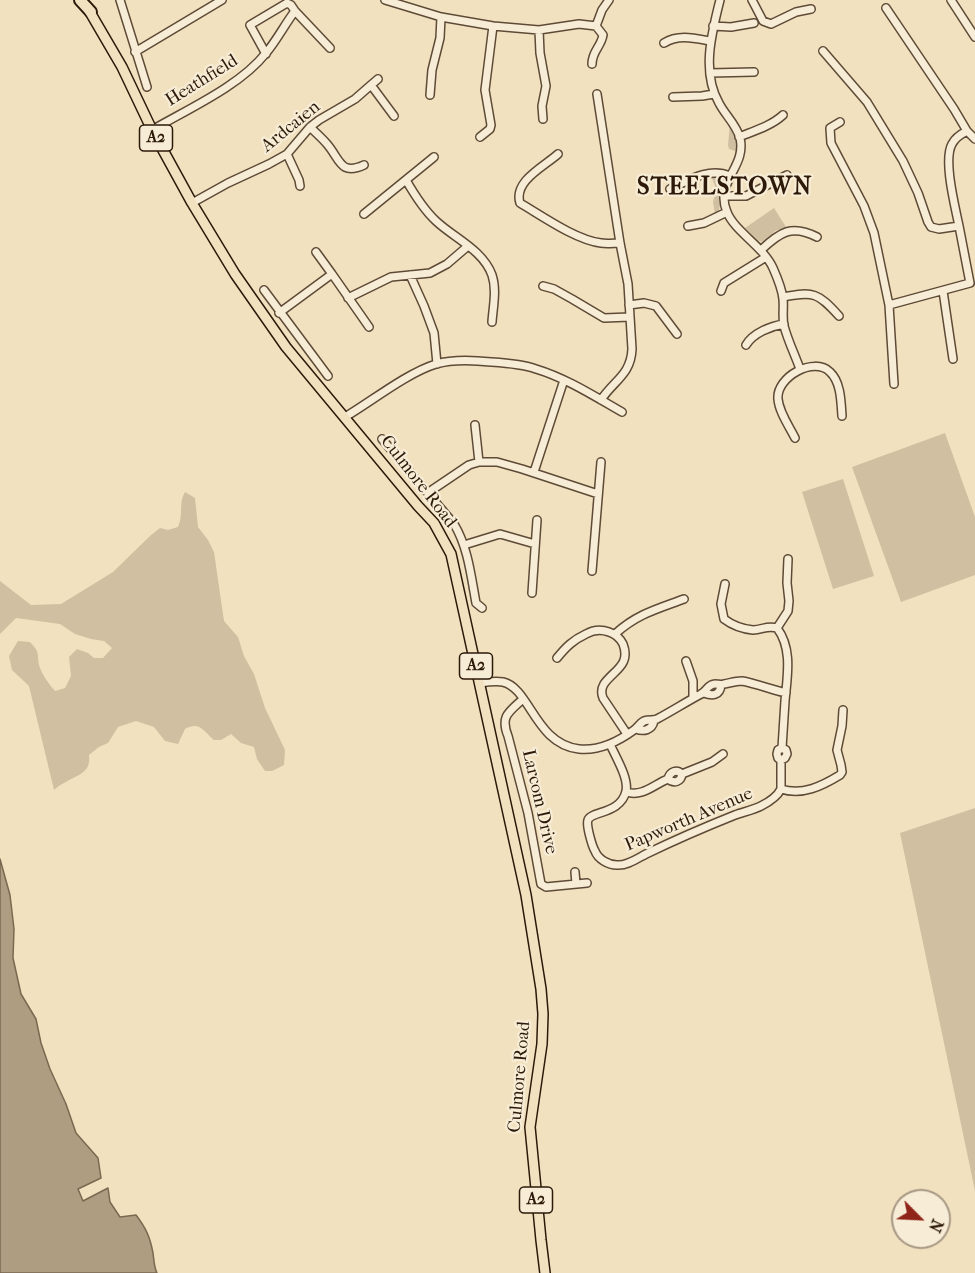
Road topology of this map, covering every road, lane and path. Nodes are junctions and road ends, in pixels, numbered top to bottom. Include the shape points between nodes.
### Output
1 (81, 0) edge
2 (121, 0) edge
3 (222, 0) edge
4 (385, 0) edge
5 (609, 0) edge
6 (720, 0) edge
7 (752, 0) edge
8 (951, 0) edge
9 (811, 9) dead end
10 (886, 9) dead end
11 (295, 10) junction
12 (91, 12) joint
13 (441, 17) junction
14 (754, 23) dead end
15 (493, 26) junction
16 (596, 26) junction
17 (713, 26) junction
18 (539, 30) junction
19 (975, 37) edge
20 (710, 41) junction
21 (664, 43) dead end
22 (330, 48) dead end
23 (823, 51) dead end
24 (135, 52) junction
25 (266, 54) junction
26 (592, 64) dead end
27 (754, 72) dead end
28 (710, 73) junction
29 (378, 79) dead end
30 (371, 85) junction
31 (147, 87) dead end
32 (597, 94) dead end
33 (714, 94) junction
34 (430, 95) dead end
35 (674, 97) dead end
36 (783, 115) dead end
37 (394, 116) dead end
38 (543, 119) dead end
39 (840, 122) dead end
40 (310, 127) junction
41 (152, 130) junction
42 (967, 131) junction
43 (480, 137) dead end
44 (740, 137) junction
45 (975, 139) edge
46 (286, 154) junction
47 (558, 154) dead end
48 (434, 157) dead end
49 (364, 165) dead end
50 (787, 175) dead end
51 (730, 176) junction
52 (406, 180) junction
53 (300, 186) dead end
54 (670, 189) dead end
55 (725, 196) junction
56 (192, 203) junction
57 (727, 212) junction
58 (364, 214) dead end
59 (688, 226) dead end
60 (959, 226) junction
61 (818, 237) dead end
62 (620, 243) junction
63 (468, 246) junction
64 (761, 250) junction
65 (316, 252) dead end
66 (766, 257) junction
67 (332, 274) junction
68 (410, 275) junction
69 (973, 283) edge
70 (543, 286) dead end
71 (264, 290) dead end
72 (721, 291) dead end
73 (943, 291) junction
74 (783, 297) junction
75 (348, 298) junction
76 (629, 305) junction
77 (889, 305) junction
78 (279, 313) junction
79 (839, 316) dead end
80 (630, 317) junction
81 (492, 322) dead end
82 (784, 324) junction
83 (369, 327) dead end
84 (676, 334) dead end
85 (746, 345) dead end
86 (953, 359) dead end
87 (437, 364) junction
88 (800, 369) junction
89 (328, 376) dead end
90 (564, 380) junction
91 (894, 384) dead end
92 (601, 400) junction
93 (622, 412) dead end
94 (842, 416) dead end
95 (345, 417) junction
96 (475, 425) dead end
97 (795, 438) dead end
98 (382, 439) dead end
99 (479, 462) junction
100 (601, 462) dead end
101 (534, 472) junction
102 (429, 492) junction
103 (598, 494) junction
104 (537, 520) dead end
105 (535, 544) junction
106 (464, 545) junction
107 (788, 559) dead end
108 (592, 571) dead end
109 (725, 584) dead end
110 (532, 593) dead end
111 (684, 599) dead end
112 (482, 608) dead end
113 (777, 628) junction
114 (615, 634) junction
115 (557, 658) dead end
116 (686, 661) dead end
117 (480, 682) junction
118 (786, 693) junction
119 (693, 698) junction
120 (523, 699) junction
121 (843, 710) dead end
122 (627, 734) junction
123 (610, 744) junction
124 (723, 754) dead end
125 (781, 789) junction
126 (626, 792) junction
127 (575, 872) dead end
128 (587, 883) dead end
129 (576, 884) junction
130 (545, 1273) edge

1 - 12 highway
2 - 24 street
3 - 24 street
4 - 13 street
5 - 16 street
6 - 17 street
7 - 9 street via 763,21 771,24
8 - 19 street
10 - 42 street
11 - 22 street
11 - 25 street, Heathfield
11 - 25 street via 287,3 250,25
12 - 41 main road, Culmore Road / A2
13 - 15 street
13 - 34 street
14 - 17 street
15 - 18 street
15 - 43 street via 485,90 491,125
16 - 18 street via 579,24
16 - 26 street via 603,35
17 - 20 street
18 - 38 street via 546,86
20 - 21 street via 680,38
20 - 28 street
23 - 60 street via 867,102 903,161 928,222 939,229
24 - 31 street
25 - 41 street, Heathfield via 231,85
27 - 28 street
28 - 33 street
29 - 30 street, Ardcaien
30 - 37 street
30 - 40 street, Ardcaien
32 - 62 street
33 - 35 street
33 - 44 street
36 - 44 street
39 - 77 street via 830,128 831,143 874,233
40 - 46 street, Ardcaien
40 - 49 street via 341,164 354,169
41 - 56 main road, Culmore Road / A2
42 - 45 street
42 - 60 street via 953,141 949,150
44 - 51 street via 740,157
46 - 53 street
46 - 56 street, Ardcaien
47 - 62 street via 531,174 519,194 520,203 591,241
48 - 52 street
50 - 55 street via 746,196
51 - 54 street via 703,175
51 - 55 street
52 - 58 street
52 - 63 street via 434,219
55 - 57 street
56 - 95 main road, Culmore Road / A2 via 286,347
57 - 59 street via 704,224
57 - 64 street
60 - 69 street
61 - 64 street via 786,232
62 - 76 street
63 - 68 street via 430,273
63 - 81 street via 492,275
64 - 66 street
65 - 67 street
66 - 72 street via 724,283
66 - 74 street
67 - 75 street
67 - 78 street
68 - 75 street via 391,277
68 - 87 street via 434,333
69 - 73 street
70 - 80 street via 604,318
71 - 78 street
73 - 77 street
73 - 86 street
74 - 79 street via 810,294 827,302
74 - 82 street
75 - 83 street
76 - 80 street
76 - 84 street via 656,306
77 - 91 street
78 - 89 street
80 - 92 street via 632,360
82 - 85 street via 762,331 748,339
82 - 88 street
87 - 90 street via 467,360 509,364 535,368
87 - 95 street
88 - 94 street via 813,366 829,370 837,384
88 - 97 street via 784,380 778,398
90 - 92 street
90 - 101 street
92 - 93 street
95 - 117 main road, Culmore Road / A2 via 434,523 451,554
96 - 99 street
98 - 102 street
99 - 101 street via 497,462
99 - 102 street
100 - 103 street
101 - 103 street
102 - 106 street via 460,533
103 - 108 street
104 - 105 street
105 - 106 street via 500,534
105 - 110 street
106 - 112 street via 476,603
107 - 113 street via 788,611
109 - 113 street via 721,604 724,619 753,630
111 - 114 street via 642,614
113 - 118 street via 788,659
114 - 115 street via 592,631 573,640
114 - 122 street via 624,646 624,662 601,691
116 - 119 street via 693,681
117 - 120 street via 504,682
117 - 130 main road, Culmore Road / A2 via 526,895 541,989 542,1044 530,1127
118 - 119 street via 742,681 721,685 715,695 704,693
118 - 125 street via 782,748 787,754 782,760
119 - 122 street via 654,720 644,721
120 - 123 street via 554,739 579,749
120 - 129 street, Larcom Drive via 512,709 504,726 528,813 541,884
121 - 125 street via 837,750 840,775 807,790
122 - 123 street
123 - 126 street via 625,778
124 - 126 street, Papworth Avenue via 682,774 677,781 668,779 647,790
125 - 126 street, Papworth Avenue via 760,807 618,866 595,853 587,820 615,807
127 - 129 street, Larcom Drive
128 - 129 street, Larcom Drive

